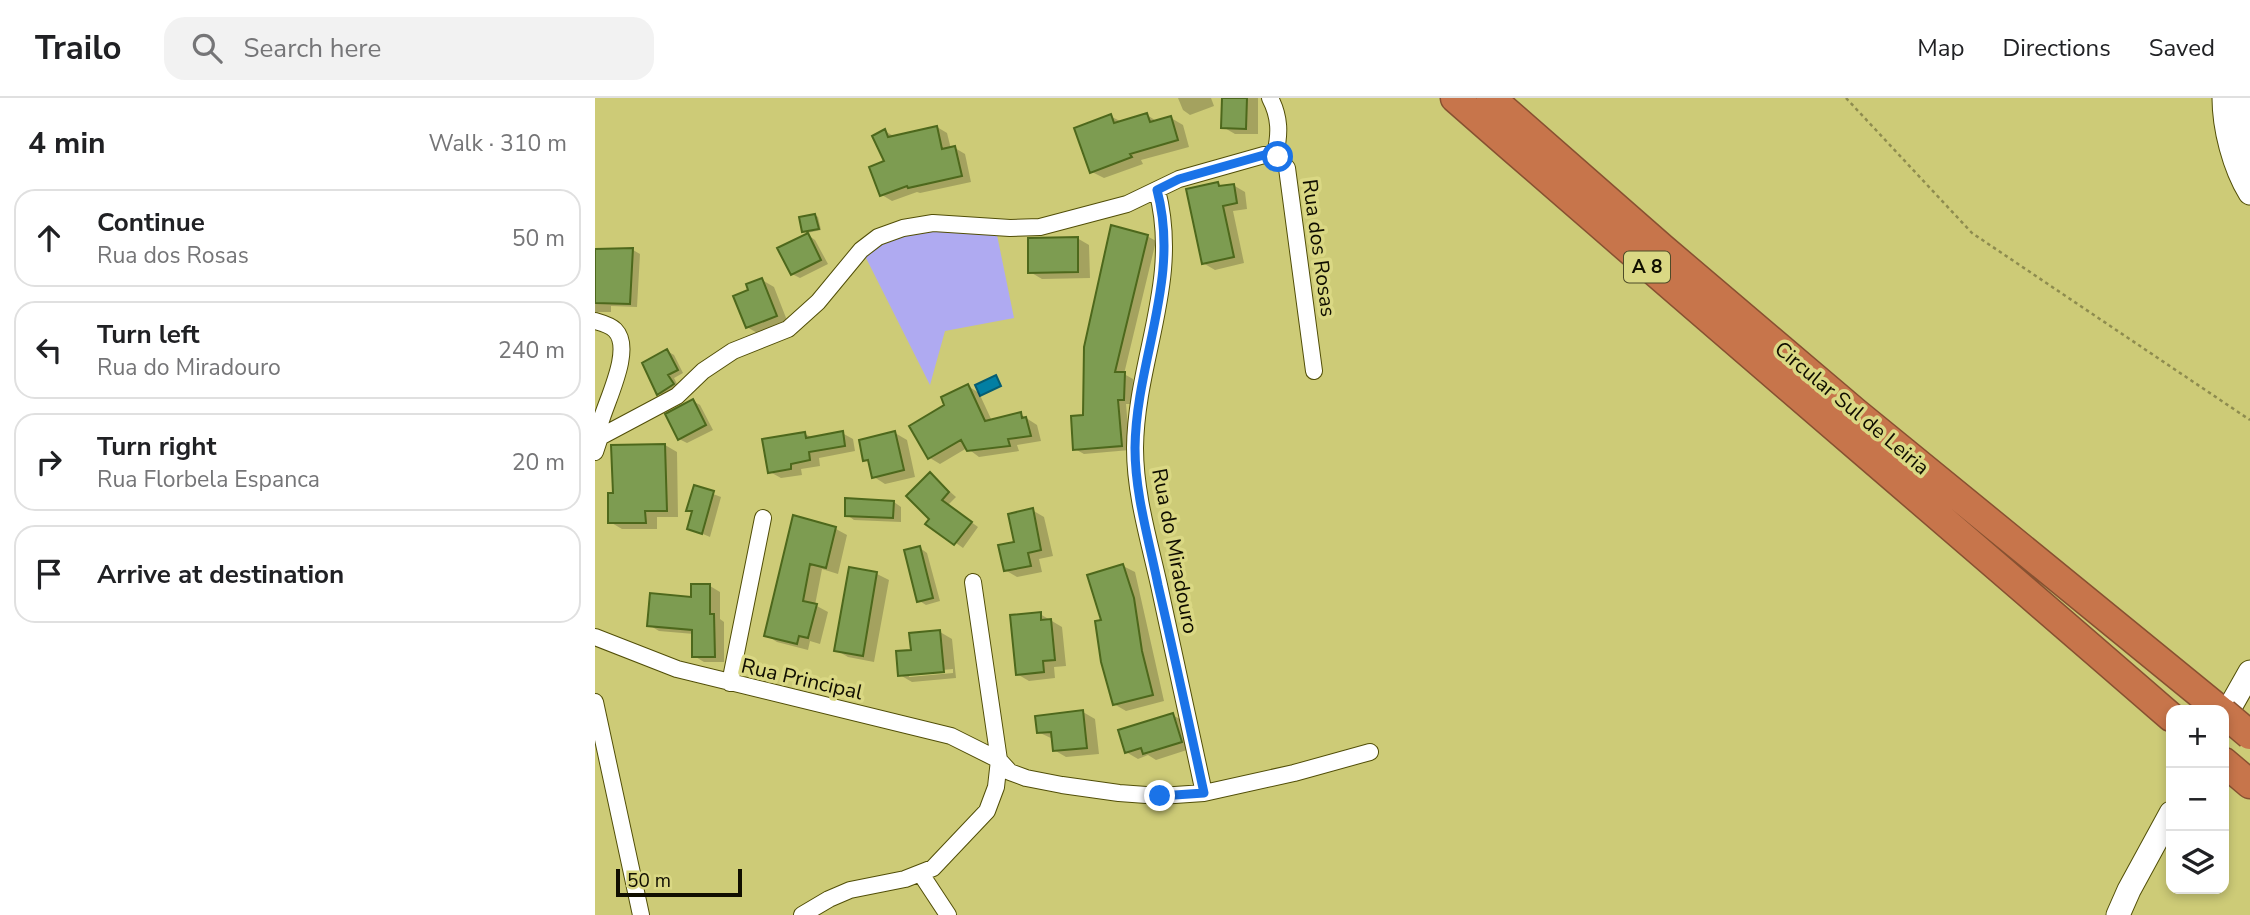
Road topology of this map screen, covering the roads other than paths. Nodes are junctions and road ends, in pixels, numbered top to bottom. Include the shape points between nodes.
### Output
1 (1270, 98) edge
2 (1455, 98) edge
3 (1491, 98) edge
4 (2224, 98) edge
5 (2244, 98) edge
6 (1275, 154) junction
7 (2250, 167) edge
8 (1157, 190) junction
9 (2250, 192) edge
10 (595, 321) edge
11 (1314, 372) dead end
12 (1849, 422) junction
13 (598, 444) edge
14 (763, 518) dead end
15 (973, 582) dead end
16 (595, 637) edge
17 (2250, 672) edge
18 (730, 683) junction
19 (595, 702) edge
20 (2211, 705) edge
21 (2228, 705) edge
22 (2166, 712) edge
23 (2229, 719) edge
24 (2250, 735) edge
25 (1370, 752) dead end
26 (999, 760) junction
27 (2229, 766) edge
28 (2250, 784) edge
29 (1204, 793) junction
30 (2166, 822) edge
31 (921, 874) junction
32 (641, 915) edge
33 (802, 915) edge
34 (948, 915) edge
35 (2117, 915) edge

1 - 6 street via 1277,114
2 - 12 highway, Circular Sul de Leiria / A 8 via 1647,267
3 - 12 highway, Circular Sul de Leiria / A 8 via 1662,248
4 - 9 main road via 2234,155
5 - 7 main road
6 - 8 street via 1179,179
6 - 11 street, Rua dos Rosas via 1287,168
8 - 13 street via 1127,204 1040,227 933,223 879,237 861,250 818,302 788,329 733,351 677,396
8 - 29 street, Rua do Miradouro via 1165,261 1135,450 1140,502
10 - 13 street via 617,332 622,349
12 - 20 highway, Circular Sul de Leiria / A 8
12 - 22 highway, Circular Sul de Leiria / A 8
14 - 18 street
15 - 26 street
16 - 18 street, Rua Principal via 677,669
17 - 21 main road
18 - 26 street, Rua Principal via 951,736
19 - 32 street
23 - 24 highway, Circular Sul de Leiria / A 8, bridge
25 - 29 street, Rua Principal
26 - 29 street, Rua Principal via 1010,772 1025,778 1062,785 1160,796
26 - 31 street via 987,811 942,860
27 - 28 highway
30 - 35 main road
31 - 33 street via 850,890
31 - 34 street

